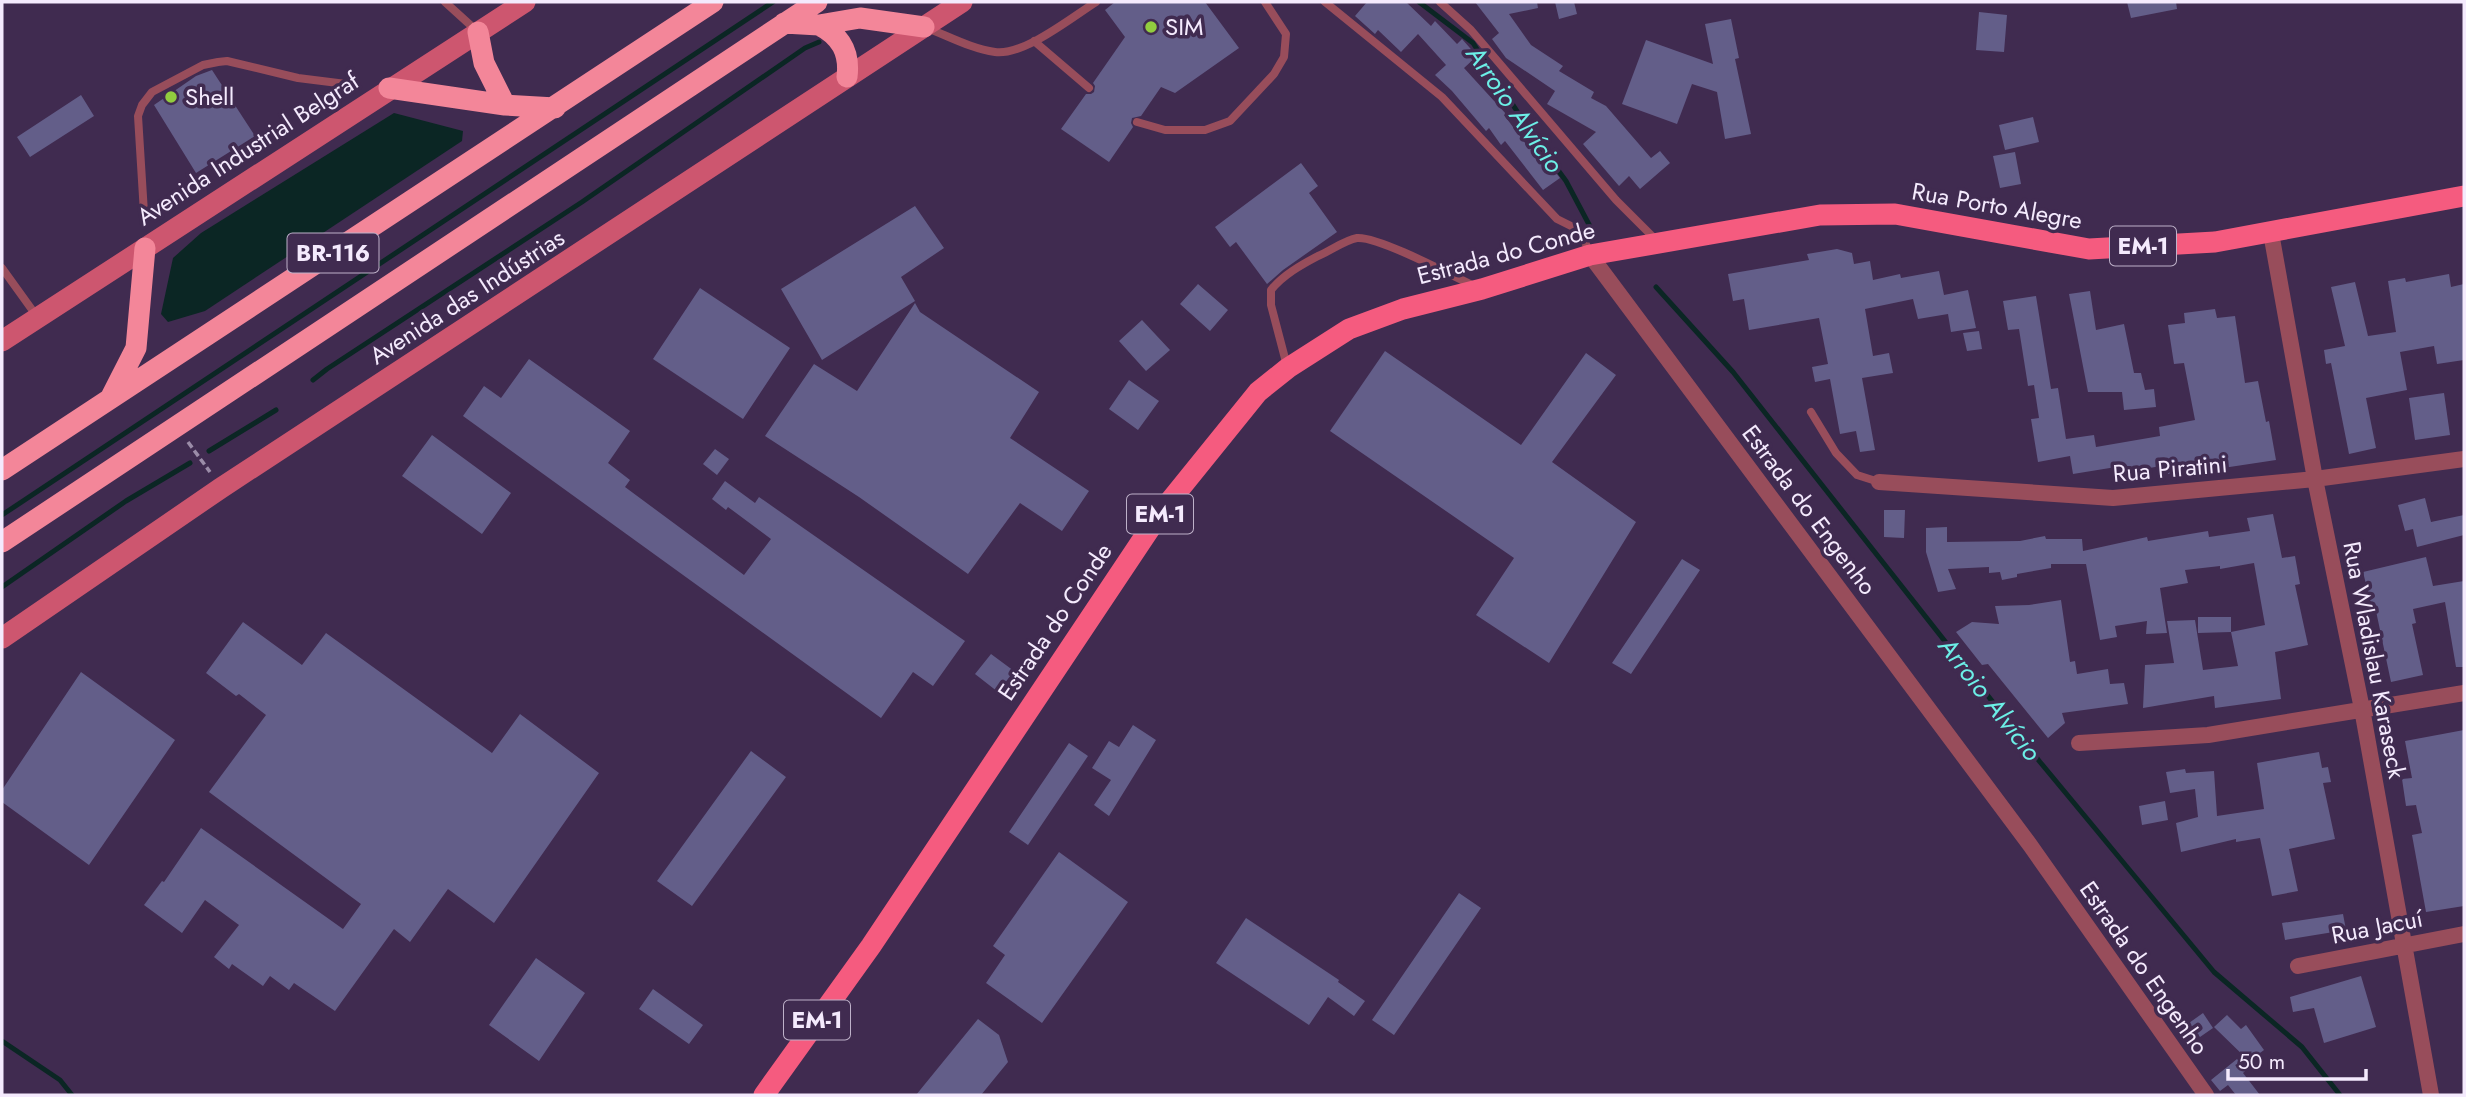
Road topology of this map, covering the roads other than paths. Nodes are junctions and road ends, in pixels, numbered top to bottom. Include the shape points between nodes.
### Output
1 (445, 2) edge
2 (525, 2) edge
3 (713, 2) edge
4 (817, 2) edge
5 (962, 2) edge
6 (1096, 2) edge
7 (1265, 2) edge
8 (1325, 2) edge
9 (1440, 2) edge
10 (784, 23) junction
11 (819, 25) junction
12 (924, 27) junction
13 (478, 32) junction
14 (1034, 41) junction
15 (847, 77) junction
16 (346, 84) dead end
17 (389, 88) junction
18 (1089, 88) dead end
19 (505, 105) junction
20 (555, 107) junction
21 (1136, 122) dead end
22 (2464, 196) edge
23 (144, 213) dead end
24 (2271, 233) junction
25 (1652, 245) junction
26 (145, 248) junction
27 (1590, 255) junction
28 (2, 268) edge
29 (1482, 289) junction
30 (38, 318) junction
31 (2, 341) edge
32 (1288, 368) junction
33 (110, 399) junction
34 (1811, 412) dead end
35 (2464, 459) edge
36 (2, 470) edge
37 (2315, 479) junction
38 (1879, 482) joint
39 (2, 542) edge
40 (2, 638) edge
41 (2464, 693) edge
42 (2362, 709) junction
43 (2079, 743) dead end
44 (2464, 934) edge
45 (2404, 944) junction
46 (2298, 966) dead end
47 (764, 1095) edge
48 (2206, 1095) edge
49 (2431, 1095) edge

1 - 13 lane
2 - 13 main road, Avenida Industrial Belgraf
3 - 20 highway, BR-116
4 - 10 highway, BR-116
5 - 12 main road, Avenida das Indústrias
6 - 14 lane
7 - 21 lane via 1286,34 1284,57 1230,121 1205,130 1165,130
8 - 27 lane, Estrada do Engenho via 1442,97 1557,219 1581,231
9 - 25 lane via 1471,30
10 - 11 highway
10 - 39 highway, BR-116
11 - 12 highway via 860,18
11 - 15 highway via 840,40 849,64
12 - 14 lane via 995,52 1010,52
12 - 15 main road, Avenida das Indústrias
13 - 17 main road, Avenida Industrial Belgraf
13 - 19 highway via 484,63
14 - 18 lane
15 - 40 main road, Avenida das Indústrias via 221,488
16 - 23 lane via 227,61 203,65 152,92 138,117
17 - 19 highway
17 - 26 main road, Avenida Industrial Belgraf
19 - 20 highway
20 - 33 highway, BR-116
22 - 24 main road, Rua Porto Alegre / EM-1
24 - 25 main road, Rua Porto Alegre / EM-1 via 2215,242 2089,249 1895,214 1820,215
24 - 37 street, Rua Wladislau Karaseck
25 - 27 main road, Estrada do Conde / EM-1
26 - 30 main road, Avenida Industrial Belgraf
26 - 33 highway via 136,348
27 - 29 main road, Estrada do Conde / EM-1
27 - 48 street, Estrada do Engenho via 2030,845
28 - 30 lane
29 - 32 main road, Estrada do Conde / EM-1 via 1403,309 1349,329
29 - 32 lane via 1389,246 1354,238 1302,265 1271,290
30 - 31 main road, Avenida Industrial Belgraf
32 - 47 main road, Estrada do Conde / EM-1 via 1258,392 1161,512 871,946
33 - 36 highway, BR-116
34 - 38 lane via 1836,453 1857,475
35 - 37 street, Rua Piratini
37 - 38 street, Rua Piratini via 2113,498
37 - 42 street, Rua Wladislau Karaseck
41 - 42 street
42 - 43 street via 2208,736
42 - 45 street, Rua Wladislau Karaseck
44 - 45 street, Rua Jacuí
45 - 46 street, Rua Jacuí
45 - 49 street, Rua Wladislau Karaseck

